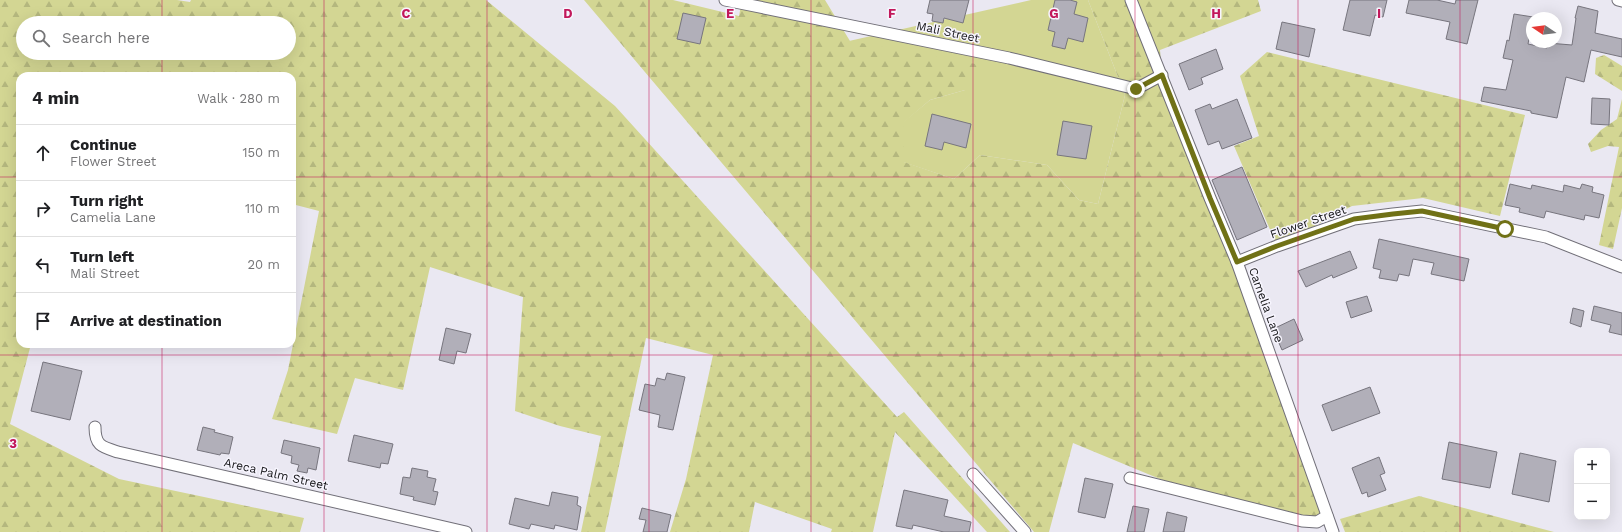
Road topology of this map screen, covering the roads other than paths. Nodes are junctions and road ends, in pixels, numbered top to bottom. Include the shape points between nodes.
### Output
1 (725, 0) edge
2 (1131, 0) edge
3 (1618, 0) edge
4 (1622, 1) edge
5 (1162, 75) junction
6 (1237, 262) junction
7 (1622, 267) edge
8 (95, 427) dead end
9 (973, 474) dead end
10 (1130, 478) dead end
11 (1327, 516) junction
12 (466, 532) edge
13 (1025, 532) edge
14 (1333, 532) edge

1 - 5 street, Mali Street via 1009,58 1136,89
2 - 5 street, Camelia Lane
3 - 4 street
5 - 6 street, Camelia Lane
6 - 7 street, Flower Street via 1354,219 1422,211 1546,238
6 - 11 street, Camelia Lane
8 - 12 street, Areca Palm Street via 96,439 100,445 118,452
9 - 13 street
10 - 11 street via 1302,521 1317,522
11 - 14 street, Camelia Lane

